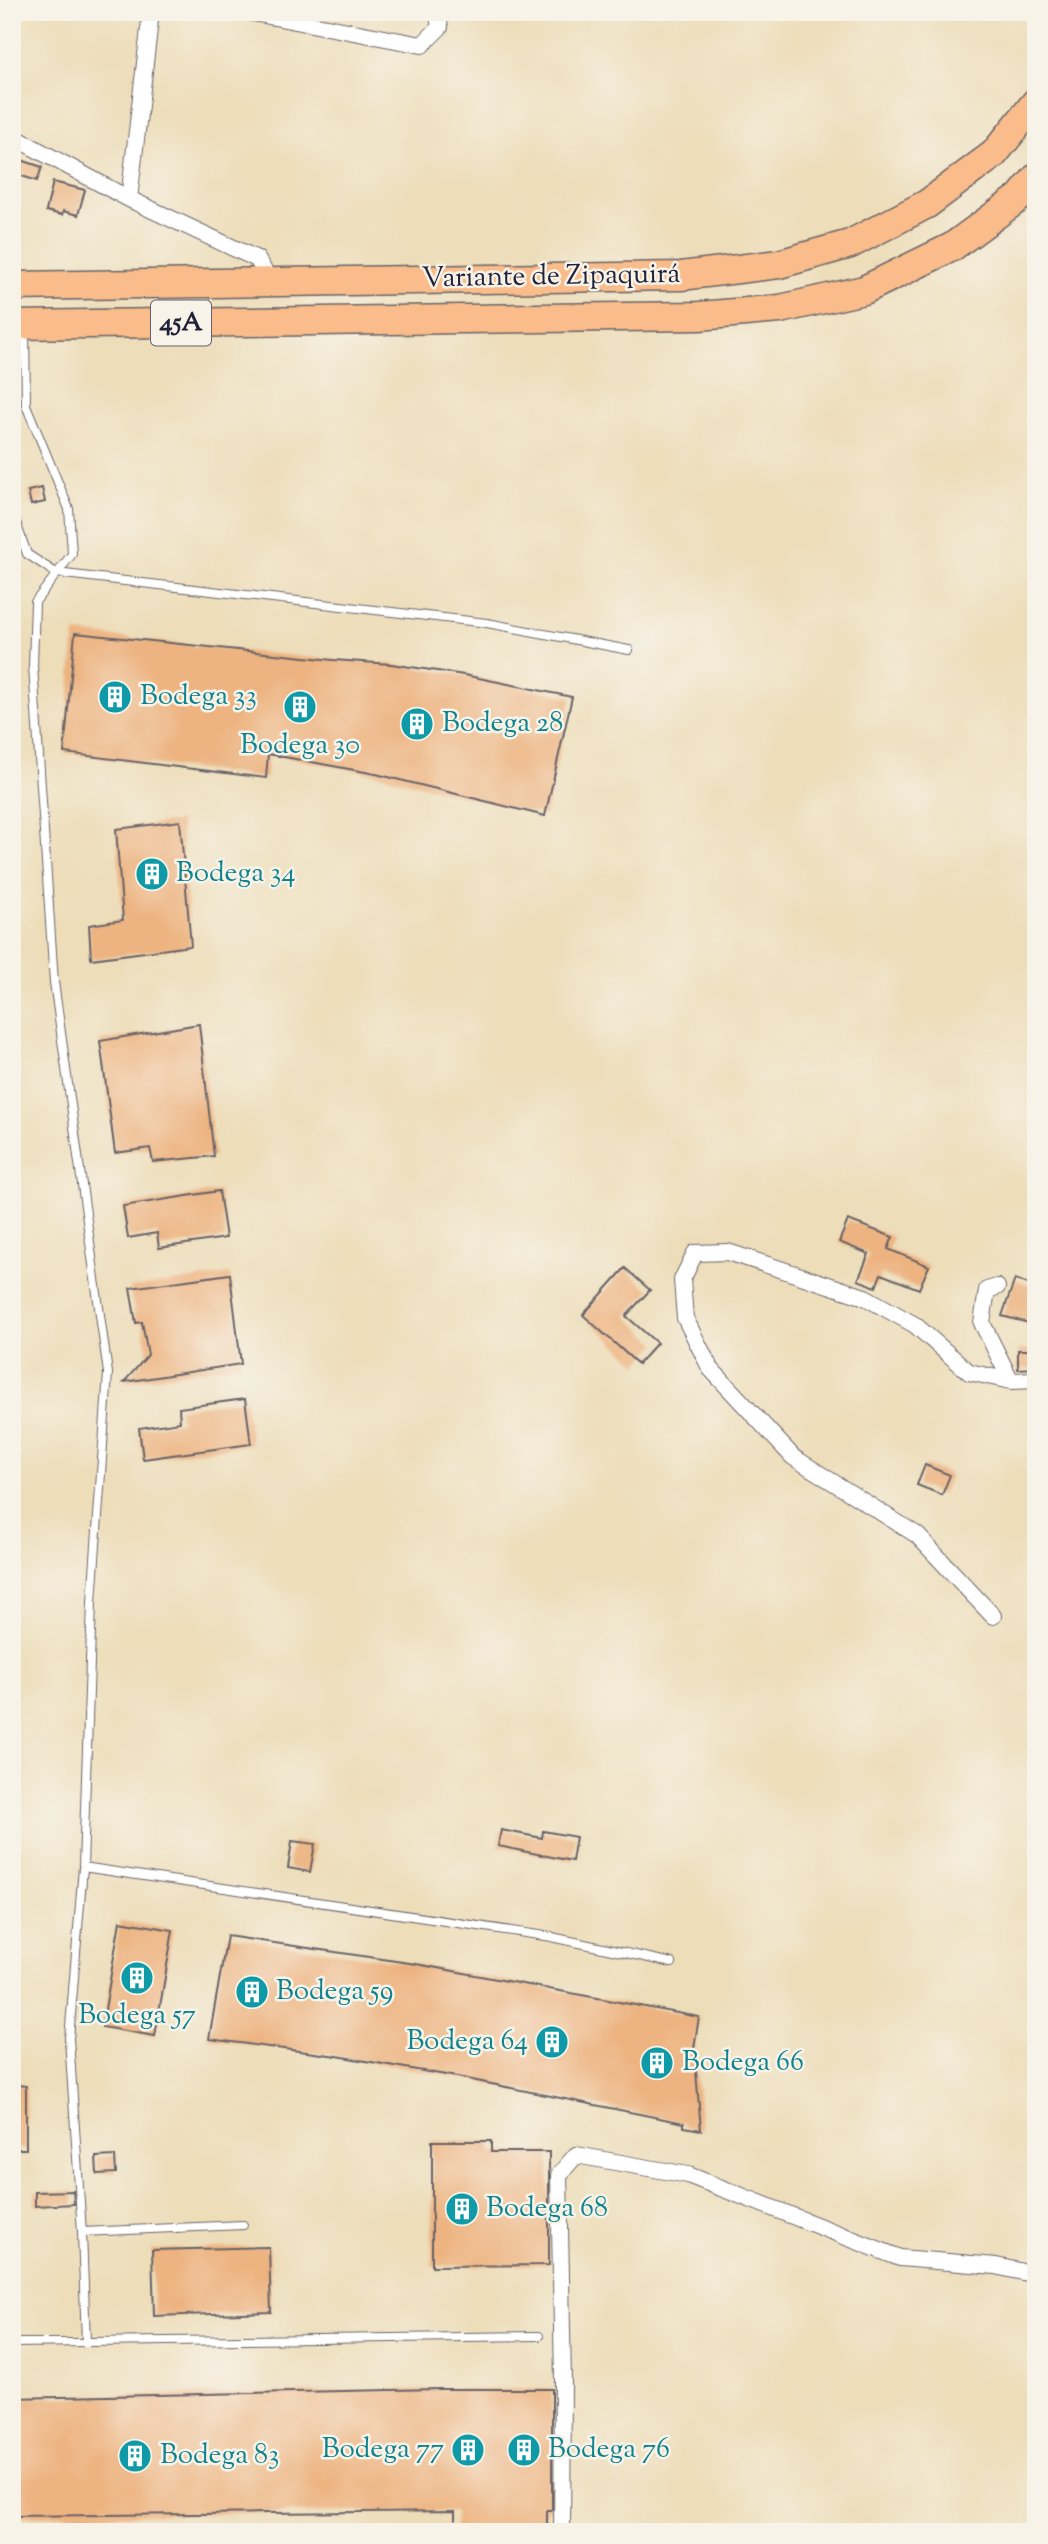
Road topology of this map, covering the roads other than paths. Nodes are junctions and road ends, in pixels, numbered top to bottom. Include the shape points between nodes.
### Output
1 (151, 12) edge
2 (248, 12) edge
3 (437, 12) edge
4 (1036, 102) edge
5 (12, 136) edge
6 (1036, 178) edge
7 (129, 199) junction
8 (270, 281) junction
9 (17, 286) edge
10 (18, 325) edge
11 (12, 511) edge
12 (56, 573) junction
13 (629, 650) dead end
14 (997, 1287) dead end
15 (1036, 1380) edge
16 (1011, 1381) junction
17 (993, 1616) dead end
18 (83, 1867) junction
19 (672, 1963) dead end
20 (243, 2225) dead end
21 (82, 2232) junction
22 (1036, 2275) edge
23 (539, 2336) dead end
24 (86, 2342) junction
25 (12, 2343) edge
26 (562, 2532) edge

1 - 7 street
2 - 3 street via 422,45 440,27
4 - 8 highway, Variante de Zipaquirá via 994,154 927,205 850,244 779,264 681,276
5 - 7 street
6 - 10 highway, Variante de Zipaquirá / 45A via 1020,197 952,247 864,290 780,309 699,316
7 - 8 street via 257,258
8 - 9 highway, Variante de Zipaquirá
10 - 12 lane via 26,405 69,509 72,554
11 - 12 lane via 27,554
12 - 13 lane via 487,623
12 - 18 lane via 35,602 33,666 54,982 108,1373 92,1602
14 - 16 street via 987,1290 982,1323
15 - 16 street
16 - 17 street via 969,1372 915,1325 865,1297 729,1252 695,1253 682,1280 685,1318 709,1368 793,1457 916,1535
18 - 19 lane via 552,1937
18 - 21 lane via 68,2039
20 - 21 lane
21 - 24 lane
22 - 26 street via 996,2266 900,2258 688,2175 576,2155 559,2175
23 - 24 lane
24 - 25 lane

